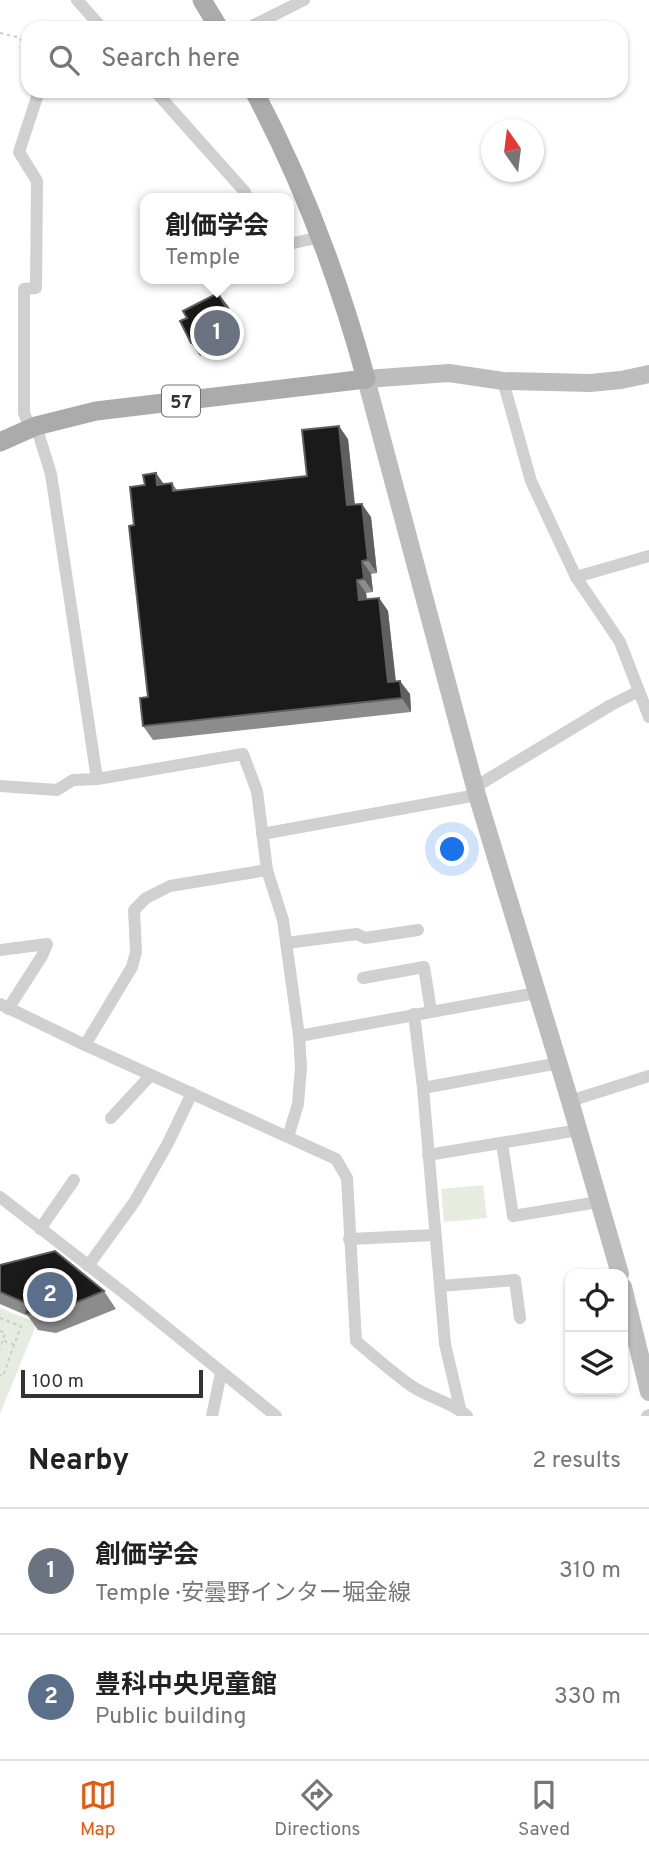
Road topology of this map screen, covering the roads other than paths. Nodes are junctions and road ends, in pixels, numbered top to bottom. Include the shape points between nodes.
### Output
1 (77, 0) edge
2 (202, 0) edge
3 (304, 0) edge
4 (96, 21) edge
5 (215, 21) edge
6 (262, 21) edge
7 (37, 98) edge
8 (161, 98) edge
9 (258, 98) edge
10 (245, 193) edge
11 (321, 237) junction
12 (294, 243) edge
13 (649, 374) edge
14 (366, 380) junction
15 (503, 381) junction
16 (33, 427) junction
17 (0, 442) edge
18 (649, 556) edge
19 (576, 577) junction
20 (639, 691) junction
21 (649, 717) edge
22 (97, 779) junction
23 (0, 786) edge
24 (476, 791) junction
25 (262, 834) junction
26 (267, 870) junction
27 (418, 930) dead end
28 (286, 943) junction
29 (0, 950) edge
30 (363, 978) dead end
31 (536, 993) junction
32 (4, 1006) edge
33 (431, 1011) junction
34 (414, 1014) junction
35 (299, 1036) junction
36 (85, 1045) junction
37 (559, 1063) junction
38 (150, 1075) junction
39 (649, 1076) edge
40 (424, 1088) junction
41 (192, 1093) junction
42 (570, 1101) junction
43 (111, 1118) dead end
44 (579, 1130) junction
45 (288, 1137) junction
46 (502, 1143) junction
47 (428, 1155) junction
48 (74, 1180) dead end
49 (0, 1197) edge
50 (593, 1203) dead end
51 (40, 1228) junction
52 (435, 1235) junction
53 (349, 1239) junction
54 (88, 1266) junction
55 (619, 1269) edge
56 (440, 1286) junction
57 (628, 1307) edge
58 (520, 1318) dead end
59 (221, 1373) junction
60 (649, 1392) edge
61 (464, 1412) edge
62 (212, 1416) edge
63 (276, 1416) edge

1 - 4 street
2 - 5 main road
3 - 6 street
7 - 16 street via 19,152 37,181 36,288 24,289 24,413
8 - 10 street
9 - 11 main road
11 - 12 street
11 - 14 main road
13 - 15 street via 590,383
14 - 15 street via 449,373
14 - 16 main road, 57 via 96,411
14 - 24 street
15 - 19 street via 531,481
16 - 17 main road, 57
16 - 22 street via 51,474
18 - 19 street
19 - 20 street via 620,642
20 - 21 street
20 - 24 street
22 - 23 street via 73,779 57,790
22 - 25 street via 243,754 257,791
24 - 25 street
24 - 31 street
25 - 26 street
26 - 28 street
26 - 36 street via 170,886 146,898 134,910 132,967
27 - 28 street
28 - 35 street
29 - 32 street via 47,944
30 - 33 street via 425,967
31 - 33 street
31 - 37 street
32 - 36 street
33 - 34 street
34 - 35 street
34 - 40 street
35 - 45 street via 298,1104
36 - 38 street
37 - 40 street
37 - 42 street
38 - 41 street
38 - 43 street
39 - 42 street
40 - 47 street
41 - 45 street
41 - 54 street via 135,1201
42 - 44 street
44 - 46 street
44 - 55 street
45 - 53 street via 337,1159 346,1178
46 - 47 street
46 - 50 street via 513,1216
47 - 52 street
48 - 51 street
49 - 51 street
51 - 54 street
52 - 53 street
52 - 56 street
53 - 61 street via 356,1341 414,1387
54 - 59 street
56 - 58 street via 516,1280
56 - 61 street via 445,1344
57 - 60 street
59 - 62 street
59 - 63 street

